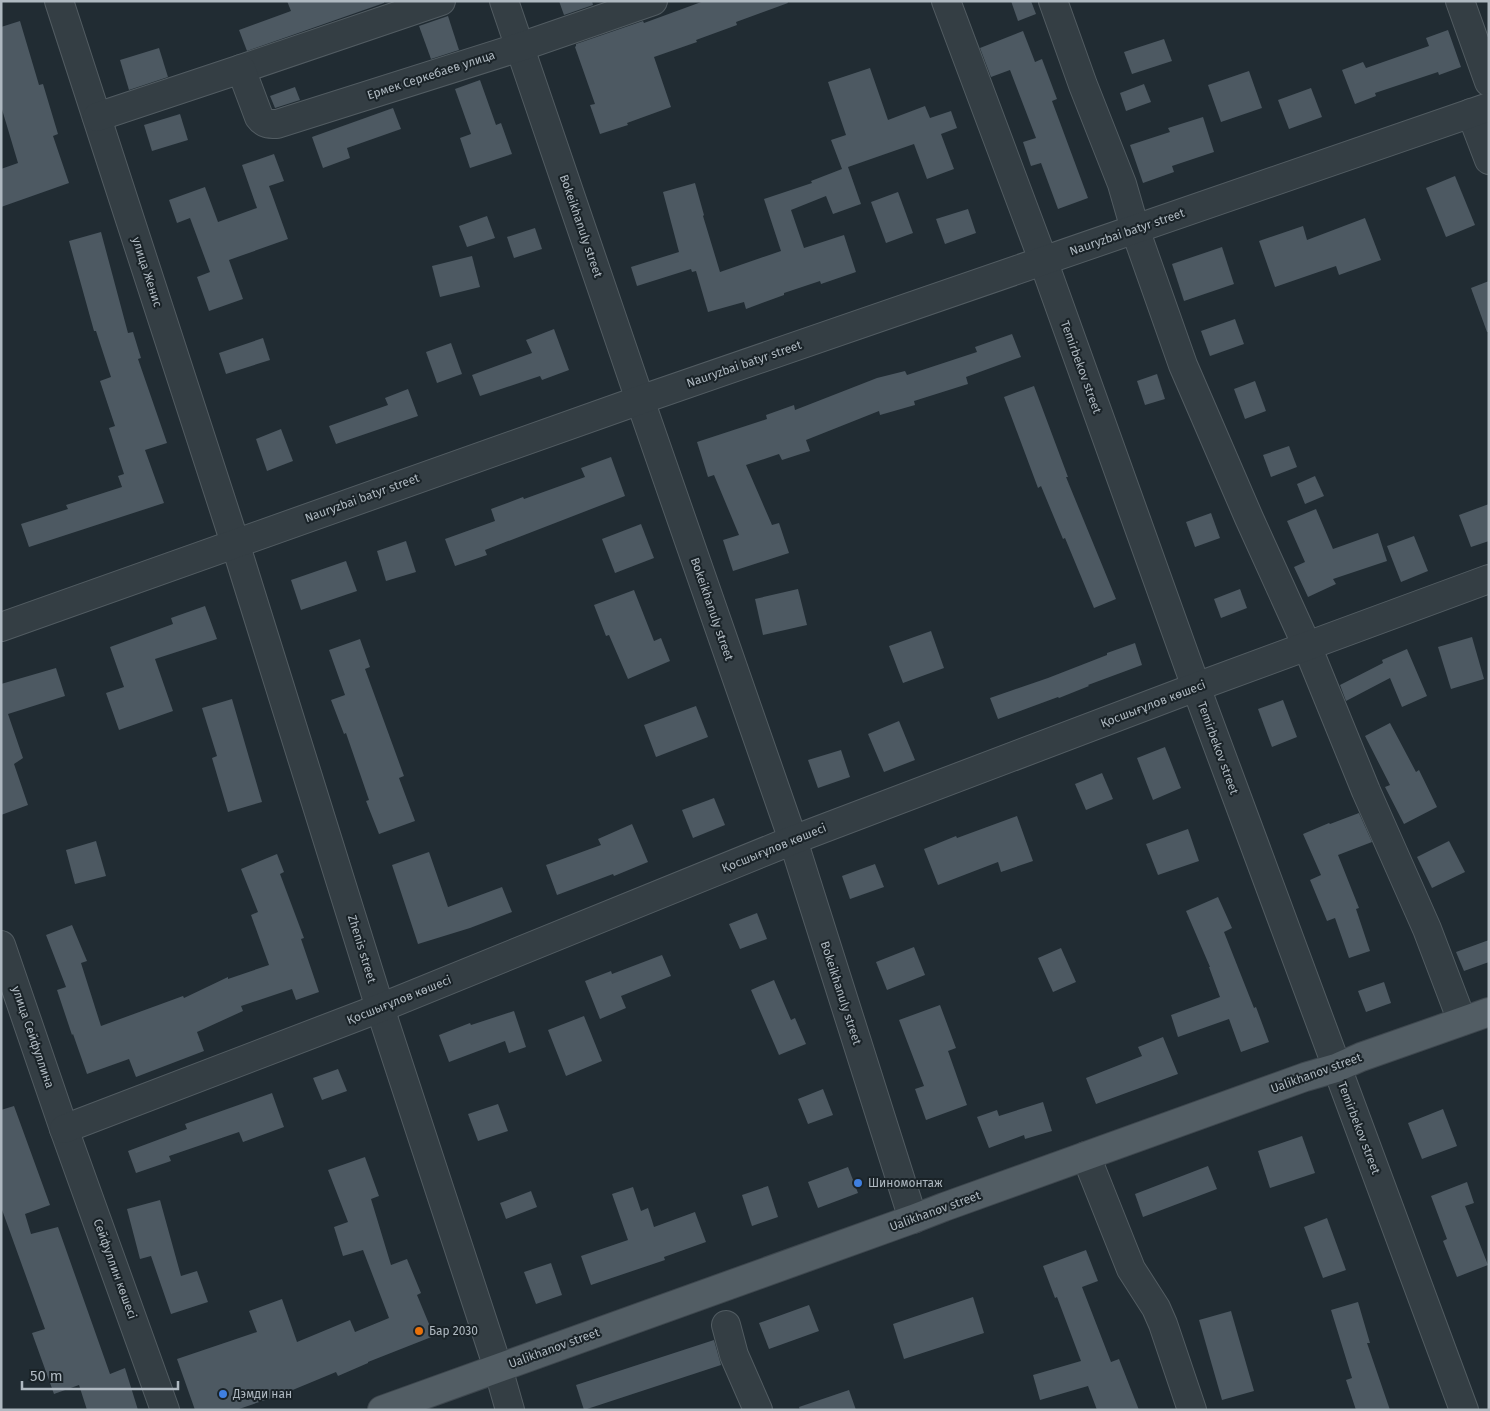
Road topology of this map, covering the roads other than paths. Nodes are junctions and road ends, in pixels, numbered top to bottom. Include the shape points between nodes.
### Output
1 (441, 1) edge
2 (504, 1) edge
3 (653, 1) edge
4 (946, 1) edge
5 (1053, 1) edge
6 (1460, 1) edge
7 (61, 2) edge
8 (520, 47) junction
9 (241, 69) junction
10 (1489, 82) edge
11 (1480, 110) edge
12 (97, 117) junction
13 (1489, 160) edge
14 (1135, 229) junction
15 (1043, 260) junction
16 (640, 400) junction
17 (235, 543) junction
18 (1489, 579) edge
19 (1, 627) edge
20 (1307, 646) junction
21 (1196, 687) junction
22 (793, 840) junction
23 (1, 945) edge
24 (380, 1008) junction
25 (1489, 1012) edge
26 (1462, 1021) junction
27 (1336, 1068) junction
28 (64, 1129) junction
29 (1086, 1156) junction
30 (913, 1219) junction
31 (726, 1325) dead end
32 (498, 1368) junction
33 (165, 1410) edge
34 (382, 1410) edge
35 (510, 1410) edge
36 (758, 1410) edge
37 (1192, 1410) edge
38 (1464, 1410) edge

1 - 9 street
2 - 8 street, Bokeikhanuly street
3 - 8 street, Ермек Серкебаев улица
4 - 15 street, Temirbekov street
5 - 14 street via 1122,184
6 - 10 street
7 - 12 street, улица Женис
8 - 9 street, Ермек Серкебаев улица via 277,124 263,122 259,117
8 - 16 street, Bokeikhanuly street
9 - 12 street
11 - 13 street
11 - 14 street, Nauryzbai batyr street
12 - 17 street, улица Женис
14 - 15 street, Nauryzbai batyr street
14 - 20 street via 1183,365
15 - 16 street, Nauryzbai batyr street
15 - 21 street, Temirbekov street
16 - 17 street, Nauryzbai batyr street
16 - 22 street, Bokeikhanuly street
17 - 19 street, Nauryzbai batyr street
17 - 24 street, Zhenis street
18 - 20 street, Қосшығұлов көшесі
20 - 21 street, Қосшығұлов көшесі
20 - 26 street
21 - 22 street, Қосшығұлов көшесі
21 - 27 street, Temirbekov street
22 - 24 street, Қосшығұлов көшесі
22 - 30 street, Bokeikhanuly street
23 - 28 street, улица Сейфуллина
24 - 28 street, Қосшығұлов көшесі
24 - 32 street, Zhenis street
25 - 26 main road, Ualikhanov street
26 - 27 main road, Ualikhanov street
27 - 29 main road, Ualikhanov street
27 - 38 street, Temirbekov street
28 - 33 street, Сейфуллин көшесі
29 - 30 main road, Ualikhanov street
29 - 37 street via 1130,1269 1163,1324
30 - 32 main road, Ualikhanov street
31 - 36 street via 734,1355
32 - 34 main road, Ualikhanov street
32 - 35 street, Zhenis street

